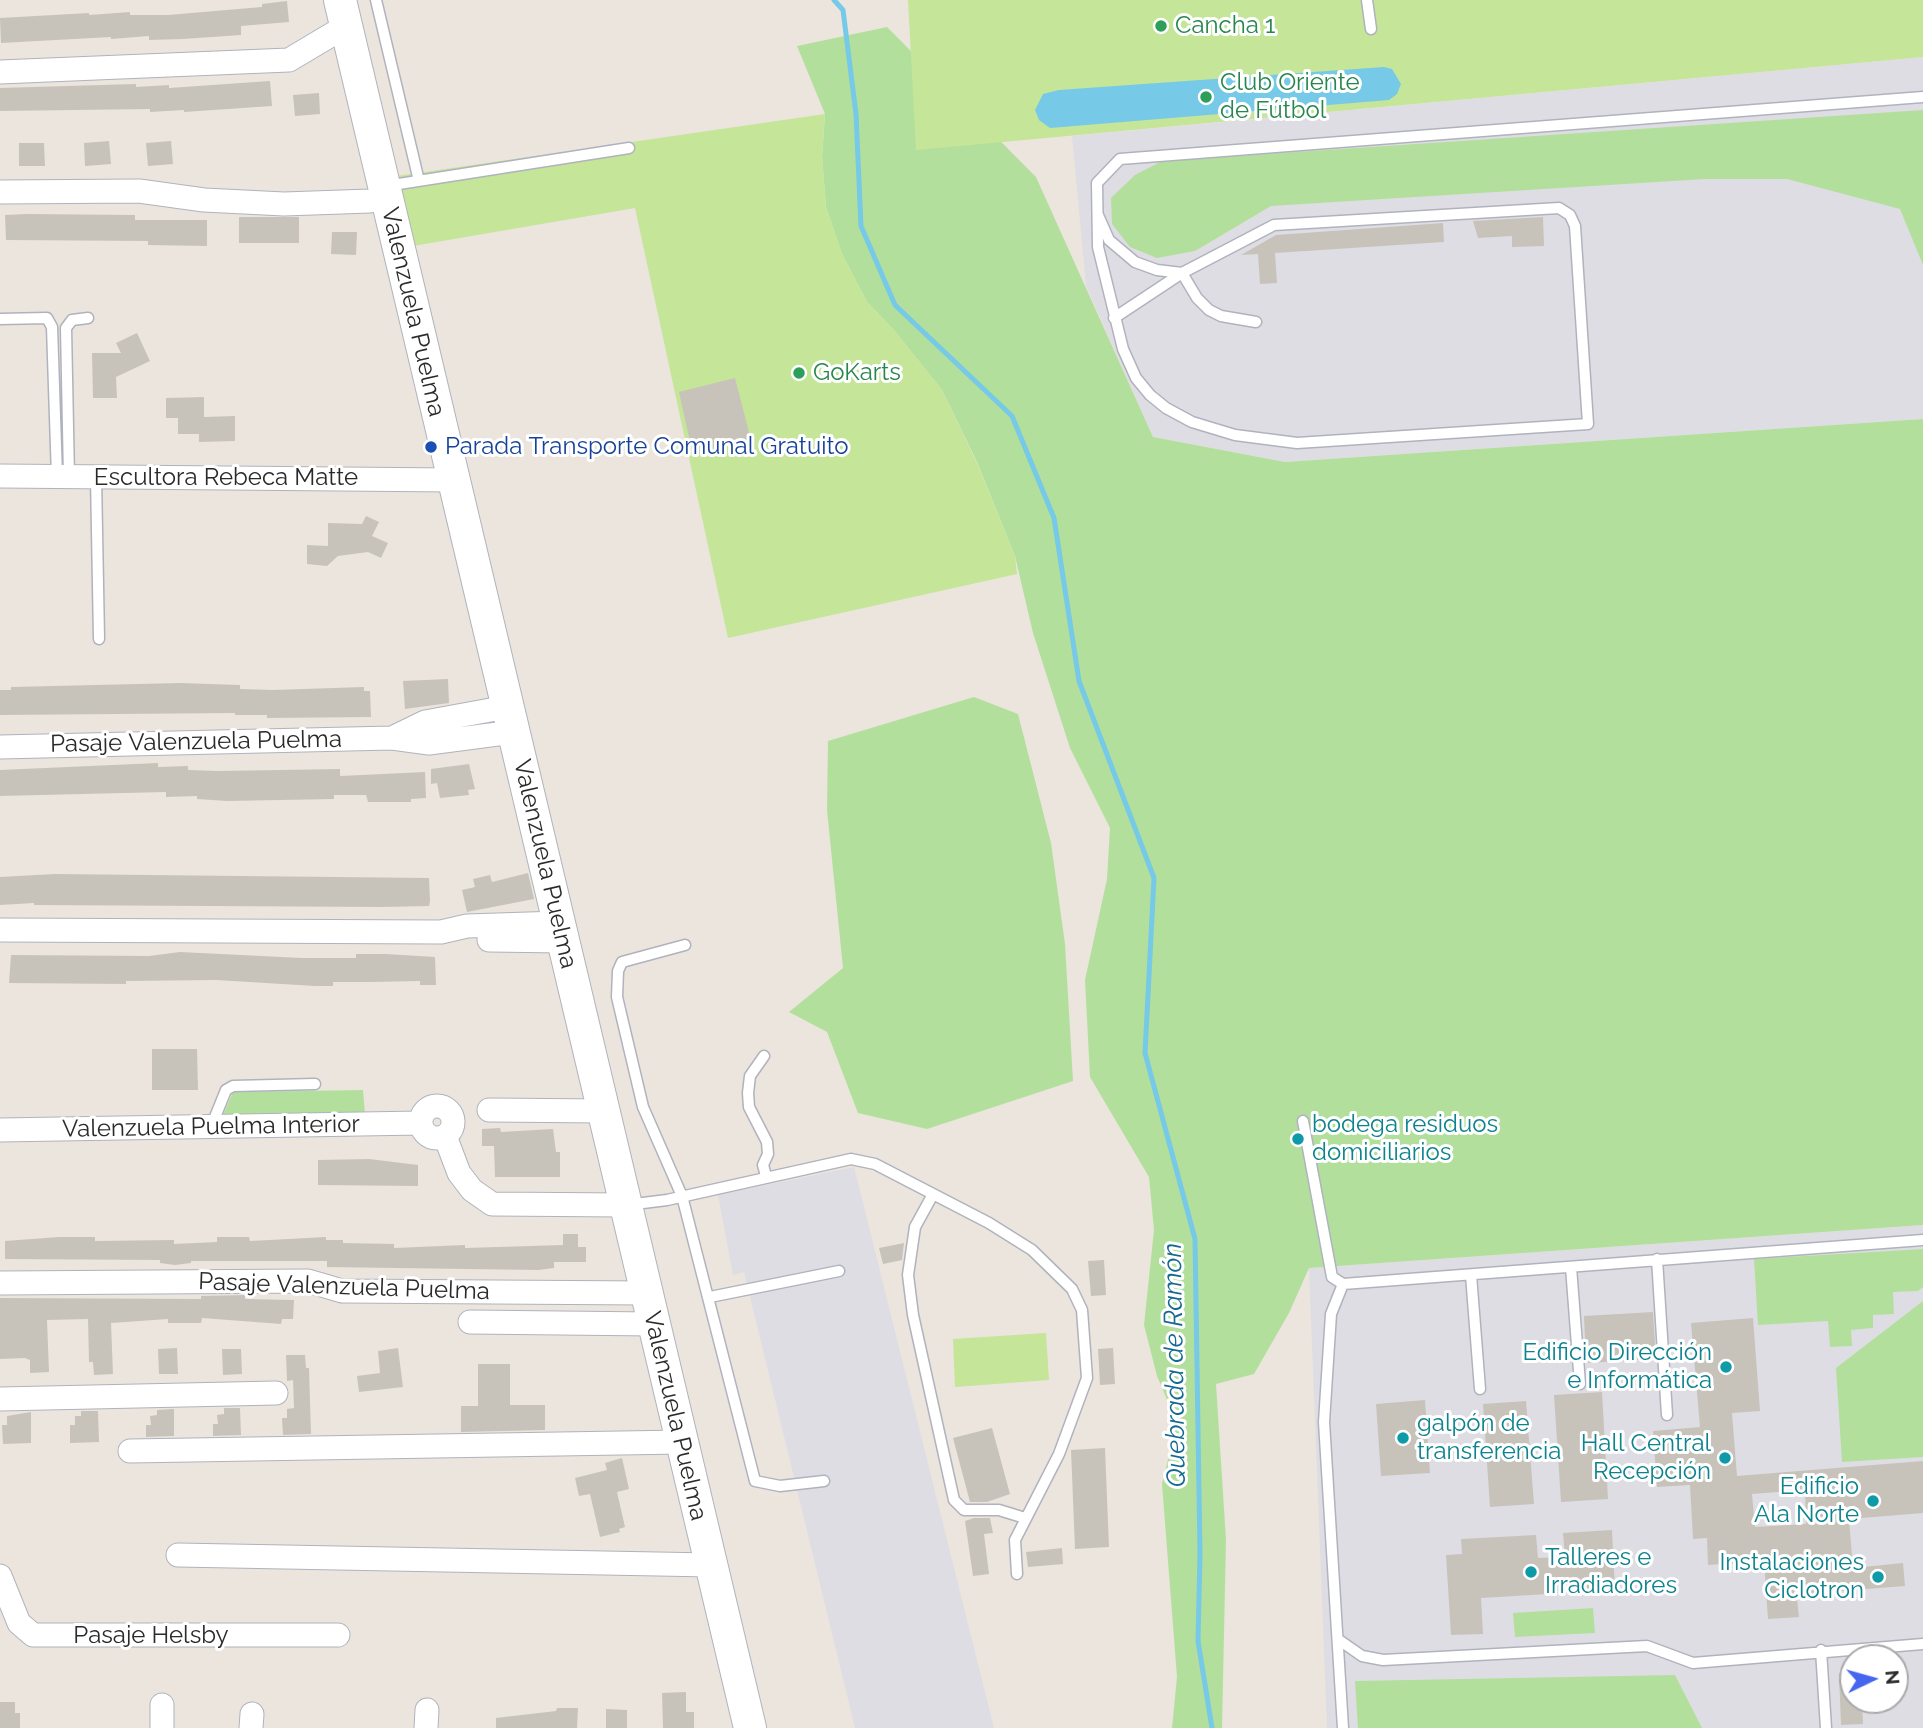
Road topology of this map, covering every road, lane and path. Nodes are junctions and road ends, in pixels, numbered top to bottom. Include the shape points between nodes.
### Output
1 (376, 0) edge
2 (1367, 0) edge
3 (343, 13) edge
4 (1371, 29) dead end
5 (0, 72) edge
6 (1923, 97) edge
7 (629, 148) dead end
8 (419, 181) junction
9 (0, 192) edge
10 (385, 192) junction
11 (1098, 215) junction
12 (1182, 272) junction
13 (88, 318) dead end
14 (1114, 318) junction
15 (0, 319) edge
16 (1256, 322) dead end
17 (0, 476) edge
18 (63, 477) junction
19 (96, 477) junction
20 (453, 481) junction
21 (99, 639) dead end
22 (510, 720) junction
23 (0, 747) edge
24 (0, 930) edge
25 (561, 932) junction
26 (685, 945) dead end
27 (764, 1056) dead end
28 (315, 1084) dead end
29 (489, 1110) dead end
30 (603, 1111) junction
31 (1303, 1121) dead end
32 (211, 1127) junction
33 (0, 1130) edge
34 (766, 1176) junction
35 (682, 1196) junction
36 (932, 1196) junction
37 (625, 1205) junction
38 (1923, 1240) edge
39 (1657, 1259) junction
40 (1571, 1267) junction
41 (839, 1271) dead end
42 (1471, 1275) junction
43 (0, 1283) edge
44 (1343, 1284) junction
45 (646, 1293) junction
46 (710, 1297) junction
47 (470, 1322) dead end
48 (653, 1324) junction
49 (1580, 1384) dead end
50 (1480, 1389) dead end
51 (276, 1393) dead end
52 (0, 1399) edge
53 (1667, 1415) dead end
54 (681, 1442) junction
55 (130, 1451) dead end
56 (824, 1481) dead end
57 (1024, 1518) junction
58 (178, 1555) dead end
59 (711, 1565) junction
60 (1017, 1574) dead end
61 (0, 1576) edge
62 (338, 1635) dead end
63 (1339, 1640) junction
64 (1923, 1644) edge
65 (1821, 1650) junction
66 (162, 1705) dead end
67 (162, 1728) edge
68 (750, 1728) edge
69 (1343, 1728) edge
70 (1826, 1728) edge

1 - 8 lane
2 - 4 lane
3 - 5 street via 289,60
3 - 10 street, Valenzuela Puelma
6 - 11 lane via 1120,159 1097,183
7 - 8 lane
8 - 10 lane
9 - 10 street via 139,191 284,204 370,201
10 - 20 street, Valenzuela Puelma
11 - 12 lane via 1109,240 1135,262
11 - 14 lane via 1098,247
12 - 14 lane
12 - 14 lane via 1274,225 1559,208 1570,215 1575,226 1588,424 1297,443 1235,435 1192,422 1150,396 1136,378
12 - 16 lane via 1209,310
13 - 18 lane via 72,320 66,328
15 - 18 lane via 47,318 52,327
17 - 18 street, Escultora Rebeca Matte
18 - 19 street, Escultora Rebeca Matte
19 - 20 street, Escultora Rebeca Matte
19 - 21 lane
20 - 22 street, Valenzuela Puelma
22 - 23 street, Pasaje Valenzuela Puelma via 425,722 392,738
22 - 25 street, Valenzuela Puelma
24 - 25 street via 441,932 467,926
25 - 30 street, Valenzuela Puelma
26 - 35 lane via 622,962 617,997 642,1107
27 - 34 lane via 750,1076 748,1093 749,1107 767,1142
28 - 32 lane via 233,1086 226,1090
29 - 30 street
30 - 37 street, Valenzuela Puelma
31 - 44 lane via 1332,1277
32 - 33 street, Valenzuela Puelma Interior
32 - 37 street, Valenzuela Puelma Interior via 421,1123 427,1109 443,1107 453,1121 446,1136 459,1173 492,1204
34 - 35 lane
34 - 36 lane via 851,1159 875,1164
35 - 37 lane
35 - 46 lane
36 - 57 lane via 915,1227 908,1275 954,1500 964,1510 999,1510
36 - 57 lane via 1032,1250 1072,1289 1082,1310 1087,1378 1059,1454
37 - 45 street, Valenzuela Puelma
38 - 39 lane
39 - 40 lane
39 - 53 lane
40 - 42 lane
40 - 49 lane
41 - 46 lane
42 - 44 lane
42 - 50 lane
43 - 45 street, Pasaje Valenzuela Puelma via 308,1281 342,1291
44 - 63 lane via 1331,1314 1324,1422
45 - 48 street, Valenzuela Puelma
46 - 56 lane via 755,1481 779,1486
47 - 48 street, Pasaje Valenzuela Puelma
48 - 54 street, Valenzuela Puelma
51 - 52 street
54 - 55 street
54 - 59 street, Valenzuela Puelma
57 - 60 lane via 1015,1540
58 - 59 street
59 - 68 street, Valenzuela Puelma
61 - 62 street, Pasaje Helsby via 19,1623 33,1635
63 - 65 lane via 1362,1656 1384,1660 1647,1646 1693,1663
63 - 69 lane
64 - 65 lane
65 - 70 lane
66 - 67 street

